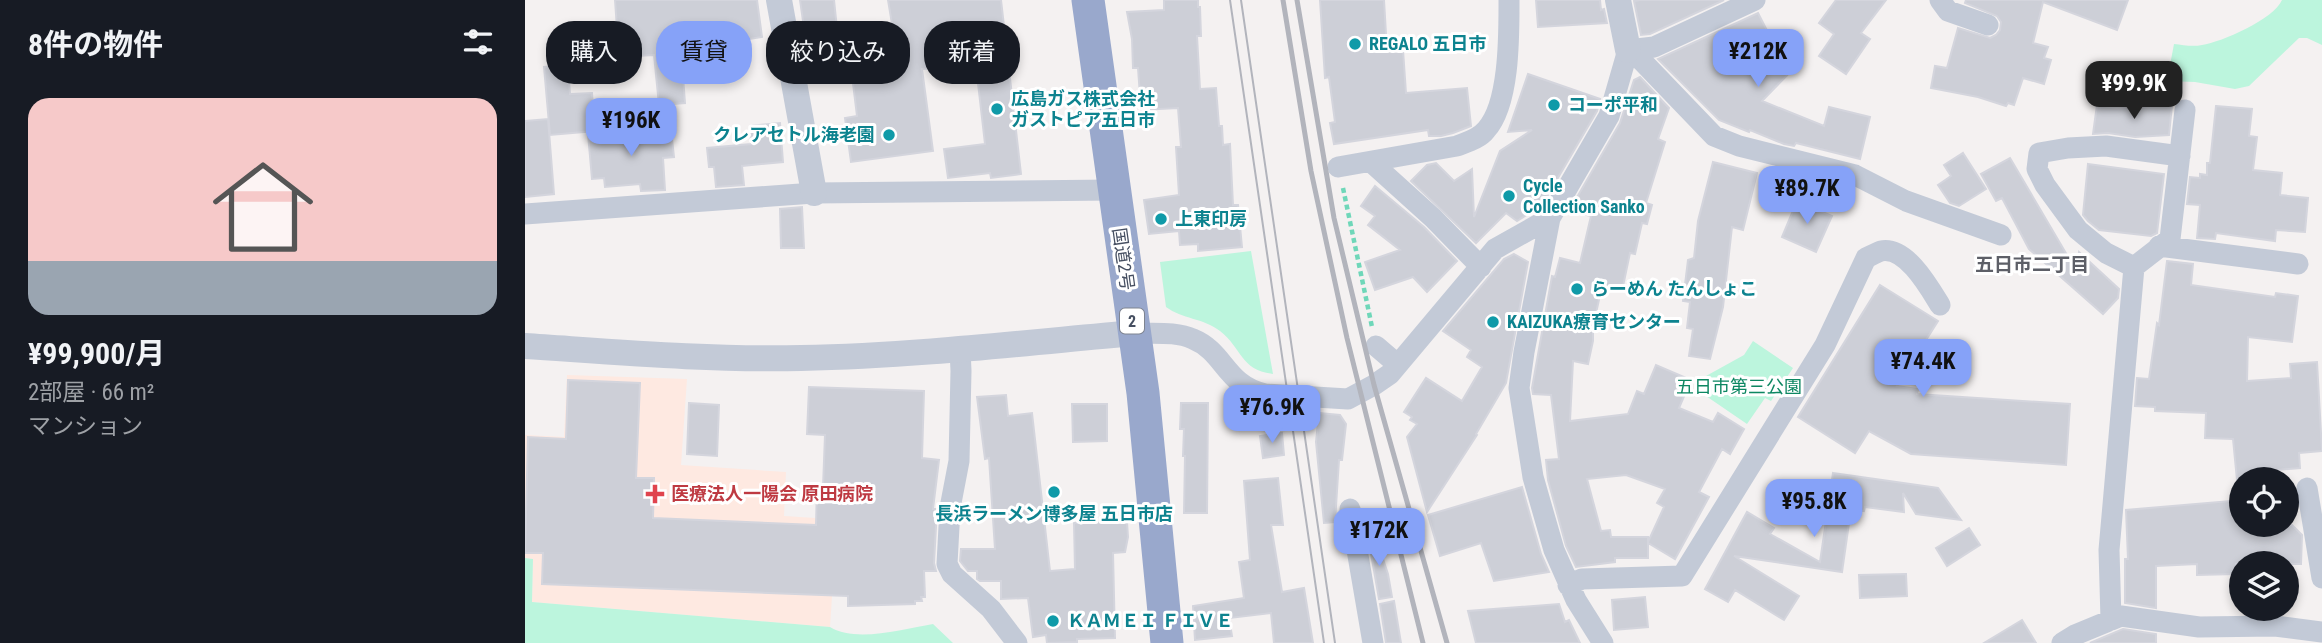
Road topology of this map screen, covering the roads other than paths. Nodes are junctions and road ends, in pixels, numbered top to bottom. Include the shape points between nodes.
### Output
1 (779, 0) edge
2 (1088, 0) edge
3 (1509, 0) edge
4 (1618, 0) edge
5 (1755, 0) edge
6 (1940, 0) edge
7 (1988, 25) dead end
8 (1628, 50) junction
9 (2185, 110) dead end
10 (2180, 156) junction
11 (1371, 162) junction
12 (1338, 167) road end
13 (1113, 190) junction
14 (814, 193) junction
15 (525, 214) edge
16 (1551, 218) junction
17 (2000, 235) dead end
18 (2159, 246) junction
19 (2298, 264) dead end
20 (1481, 267) junction
21 (2134, 267) junction
22 (1940, 305) dead end
23 (1134, 333) junction
24 (525, 346) edge
25 (1376, 346) road end
26 (960, 349) junction
27 (1397, 364) junction
28 (2307, 488) dead end
29 (1350, 509) dead end
30 (2322, 578) edge
31 (1568, 584) junction
32 (2111, 620) junction
33 (2322, 632) edge
34 (1017, 643) edge
35 (1167, 643) edge
36 (1373, 643) edge
37 (1603, 643) edge
38 (2062, 643) edge

1 - 14 street
2 - 13 highway, 国道2号 / 2
3 - 11 street via 1504,87 1487,129 1457,146
4 - 8 street
5 - 8 street via 1654,47
6 - 7 street via 1948,11
8 - 16 street via 1609,116
8 - 17 street via 1714,136 1855,175 1906,201
9 - 10 street
10 - 18 street via 2170,240
10 - 21 street via 2106,145 2039,153 2041,177 2078,230 2106,253
11 - 12 street
11 - 20 street
13 - 14 street
13 - 23 highway, 国道2号 / 2
14 - 15 street
16 - 20 street via 1495,249
16 - 31 street via 1519,388 1535,484
18 - 19 street
18 - 21 street
20 - 27 street
21 - 32 street via 2109,550
22 - 31 street via 1925,279 1902,256 1883,250 1866,258 1825,345 1682,576 1582,579
23 - 26 street
23 - 27 street via 1180,334 1194,339 1245,388 1265,394 1348,399 1374,385
23 - 35 highway, 国道2号 / 2
24 - 26 street via 719,358
25 - 27 street
26 - 34 street via 959,461 950,508 947,564
28 - 30 street
29 - 36 street
31 - 37 street
32 - 33 street via 2121,617 2199,627 2275,626
32 - 38 street

